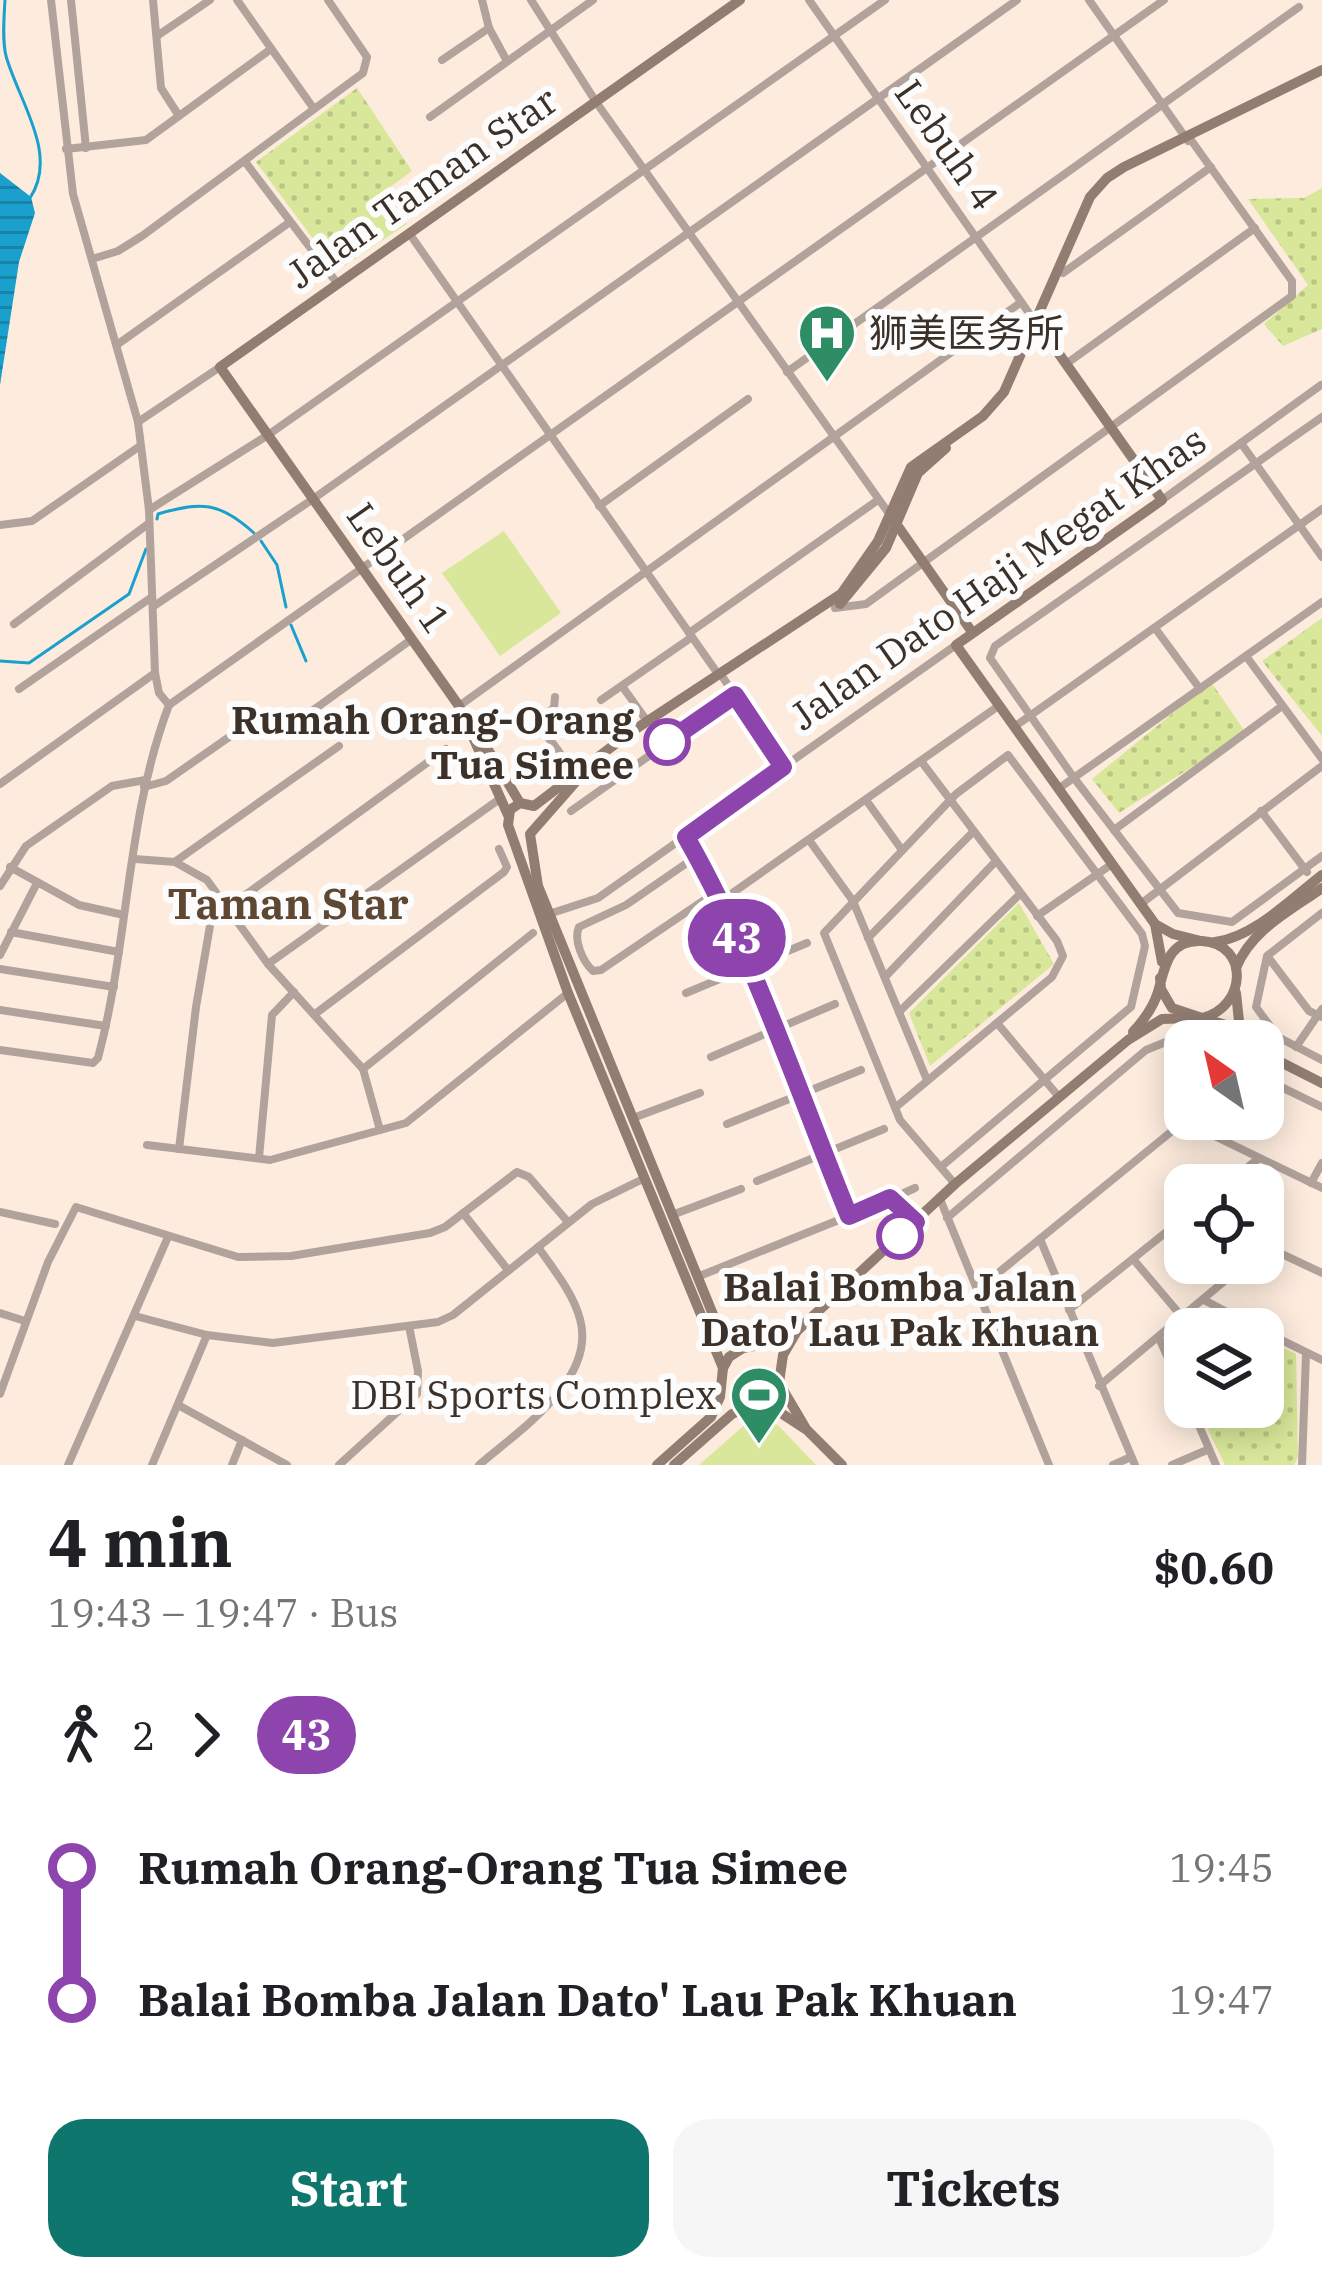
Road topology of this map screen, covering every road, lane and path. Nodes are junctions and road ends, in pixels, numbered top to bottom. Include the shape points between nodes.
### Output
1 (51, 0) edge
2 (70, 0) edge
3 (153, 0) edge
4 (210, 0) edge
5 (237, 0) edge
6 (328, 0) edge
7 (482, 0) edge
8 (531, 0) edge
9 (593, 0) edge
10 (740, 0) edge
11 (809, 0) edge
12 (885, 0) edge
13 (1017, 0) edge
14 (1089, 0) edge
15 (1164, 0) edge
16 (1295, 6) edge
17 (489, 28) junction
18 (548, 32) junction
19 (1114, 35) junction
20 (156, 37) junction
21 (835, 37) junction
22 (271, 49) junction
23 (442, 60) dead end
24 (507, 61) junction
25 (1322, 73) edge
26 (879, 100) junction
27 (596, 102) junction
28 (1163, 104) junction
29 (314, 109) junction
30 (179, 116) junction
31 (430, 117) dead end
32 (1188, 140) junction
33 (86, 148) junction
34 (66, 149) junction
35 (246, 163) junction
36 (1210, 167) junction
37 (644, 170) junction
38 (928, 170) junction
39 (290, 221) junction
40 (1255, 229) junction
41 (409, 232) junction
42 (688, 232) junction
43 (976, 238) junction
44 (92, 259) junction
45 (1063, 273) junction
46 (337, 283) junction
47 (739, 303) junction
48 (1020, 303) junction
49 (457, 304) junction
50 (1038, 325) junction
51 (118, 344) junction
52 (1065, 364) junction
53 (501, 366) junction
54 (220, 367) junction
55 (787, 372) junction
56 (1321, 385) edge
57 (748, 399) dead end
58 (1322, 417) edge
59 (138, 422) junction
60 (1111, 428) junction
61 (268, 435) junction
62 (548, 436) junction
63 (833, 436) junction
64 (1241, 443) junction
65 (140, 446) junction
66 (1256, 465) junction
67 (313, 499) junction
68 (878, 500) junction
69 (1162, 500) junction
70 (599, 506) junction
71 (1322, 509) edge
72 (149, 511) junction
73 (893, 520) junction
74 (150, 523) junction
75 (0, 524) edge
76 (1299, 525) junction
77 (1322, 557) edge
78 (924, 563) junction
79 (362, 568) junction
80 (644, 570) junction
81 (153, 601) junction
82 (1322, 602) edge
83 (835, 608) junction
84 (14, 624) dead end
85 (1155, 628) junction
86 (972, 632) junction
87 (691, 635) junction
88 (412, 639) junction
89 (956, 645) junction
90 (1246, 656) junction
91 (155, 673) junction
92 (722, 677) junction
93 (622, 686) junction
94 (19, 689) dead end
95 (1199, 689) junction
96 (735, 695) junction
97 (555, 697) dead end
98 (601, 700) dead end
99 (169, 705) junction
100 (459, 706) junction
101 (1282, 706) junction
102 (997, 707) junction
103 (305, 716) dead end
104 (1030, 716) junction
105 (255, 719) dead end
106 (518, 720) dead end
107 (647, 721) junction
108 (534, 722) junction
109 (1013, 728) junction
110 (1024, 744) junction
111 (339, 746) dead end
112 (446, 749) dead end
113 (1008, 754) junction
114 (921, 761) junction
115 (1322, 762) edge
116 (783, 767) junction
117 (574, 774) junction
118 (1074, 778) junction
119 (0, 784) edge
120 (144, 784) junction
121 (1058, 789) junction
122 (501, 798) junction
123 (866, 800) junction
124 (950, 801) junction
125 (520, 803) junction
126 (534, 806) junction
127 (572, 811) dead end
128 (1261, 811) junction
129 (508, 815) junction
130 (540, 821) junction
131 (511, 830) junction
132 (1114, 830) junction
133 (973, 832) junction
134 (530, 835) junction
135 (686, 837) junction
136 (809, 839) junction
137 (499, 849) dead end
138 (902, 850) junction
139 (697, 856) junction
140 (1322, 856) edge
141 (135, 859) junction
142 (996, 861) junction
143 (175, 862) junction
144 (1112, 864) junction
145 (10, 867) junction
146 (1305, 869) junction
147 (1096, 873) junction
148 (1320, 881) edge
149 (37, 883) junction
150 (0, 886) edge
151 (1161, 891) junction
152 (1020, 894) junction
153 (718, 897) junction
154 (598, 898) junction
155 (853, 901) junction
156 (1142, 903) junction
157 (226, 908) junction
158 (1322, 913) edge
159 (549, 914) junction
160 (124, 915) junction
161 (608, 915) junction
162 (1037, 916) junction
163 (1155, 924) junction
164 (11, 932) junction
165 (533, 933) dead end
166 (868, 938) junction
167 (1206, 942) junction
168 (807, 943) dead end
169 (119, 952) junction
170 (0, 955) edge
171 (1267, 956) junction
172 (268, 964) junction
173 (749, 967) junction
174 (1236, 968) junction
175 (1, 969) edge
176 (1161, 973) junction
177 (884, 977) junction
178 (0, 982) edge
179 (114, 987) junction
180 (1236, 990) junction
181 (294, 992) junction
182 (568, 993) junction
183 (686, 993) dead end
184 (835, 1004) dead end
185 (0, 1010) edge
186 (898, 1012) junction
187 (1320, 1013) edge
188 (315, 1014) junction
189 (1197, 1018) junction
190 (1206, 1020) edge
191 (1240, 1020) edge
192 (997, 1023) junction
193 (106, 1026) junction
194 (775, 1030) junction
195 (1128, 1040) junction
196 (1164, 1041) edge
197 (1296, 1047) junction
198 (0, 1050) edge
199 (711, 1057) dead end
200 (1322, 1062) edge
201 (1284, 1064) edge
202 (363, 1069) junction
203 (861, 1070) dead end
204 (1043, 1079) junction
205 (927, 1080) junction
206 (1318, 1081) edge
207 (1284, 1088) edge
208 (700, 1093) dead end
209 (800, 1094) junction
210 (1059, 1097) junction
211 (1048, 1106) junction
212 (896, 1107) junction
213 (1322, 1107) edge
214 (633, 1118) junction
215 (1062, 1123) junction
216 (727, 1124) dead end
217 (884, 1129) dead end
218 (380, 1130) junction
219 (147, 1145) dead end
220 (179, 1149) junction
221 (824, 1154) junction
222 (260, 1158) junction
223 (1258, 1159) junction
224 (1322, 1163) edge
225 (1252, 1164) edge
226 (942, 1166) junction
227 (644, 1180) junction
228 (757, 1181) dead end
229 (1311, 1183) junction
230 (955, 1184) junction
231 (915, 1188) dead end
232 (1322, 1188) edge
233 (741, 1190) dead end
234 (890, 1198) junction
235 (940, 1198) junction
236 (0, 1212) edge
237 (463, 1213) junction
238 (671, 1216) junction
239 (849, 1216) junction
240 (947, 1218) junction
241 (568, 1222) junction
242 (916, 1222) junction
243 (56, 1224) dead end
244 (1164, 1234) edge
245 (168, 1237) junction
246 (1040, 1239) junction
247 (538, 1246) junction
248 (1284, 1256) edge
249 (1133, 1259) junction
250 (508, 1270) junction
251 (1322, 1273) edge
252 (697, 1277) junction
253 (1222, 1284) edge
254 (976, 1291) junction
255 (1204, 1300) junction
256 (1175, 1308) edge
257 (1195, 1308) edge
258 (1219, 1308) edge
259 (1069, 1310) junction
260 (0, 1313) edge
261 (135, 1316) junction
262 (25, 1321) junction
263 (409, 1326) junction
264 (799, 1329) junction
265 (1164, 1334) edge
266 (206, 1335) junction
267 (1159, 1338) junction
268 (1284, 1342) edge
269 (748, 1348) junction
270 (1164, 1349) edge
271 (1306, 1354) junction
272 (1322, 1360) edge
273 (723, 1373) junction
274 (780, 1378) junction
275 (1100, 1386) junction
276 (0, 1394) edge
277 (757, 1404) junction
278 (178, 1405) junction
279 (1199, 1428) edge
280 (807, 1430) junction
281 (242, 1440) junction
282 (1208, 1450) junction
283 (1133, 1461) edge
284 (68, 1465) edge
285 (152, 1465) edge
286 (232, 1465) edge
287 (287, 1465) edge
288 (339, 1465) edge
289 (479, 1465) edge
290 (657, 1465) edge
291 (674, 1465) edge
292 (842, 1465) edge
293 (1049, 1465) edge
294 (1113, 1465) edge
295 (1172, 1465) edge
296 (1216, 1465) edge
297 (1302, 1465) edge

1 - 34 street
2 - 33 street
3 - 20 street
4 - 20 street
5 - 22 street
6 - 29 street via 368,62
7 - 17 street
8 - 18 street
9 - 18 street
10 - 27 main road, Jalan Taman Star
11 - 21 street, Lebuh 4
12 - 21 street
13 - 26 street
14 - 19 street
15 - 19 street
16 - 28 street
17 - 23 street
17 - 24 street
18 - 24 street
18 - 27 street
19 - 28 street
19 - 38 street
20 - 30 street via 162,93
21 - 26 street, Lebuh 4
21 - 37 street
22 - 29 street
22 - 30 street
24 - 31 street
25 - 32 main road
26 - 38 street, Lebuh 4
26 - 42 street
27 - 37 street
27 - 41 main road, Jalan Taman Star
28 - 32 street
28 - 43 street
29 - 35 street
30 - 33 street via 145,140
32 - 36 street
32 - 45 main road via 1109,181
32 - 50 main road via 1101,183
33 - 34 street
34 - 44 street
35 - 39 street
35 - 44 street via 118,251
36 - 40 street
36 - 45 street
37 - 42 street
37 - 49 street
38 - 43 street, Lebuh 4
38 - 47 street
39 - 46 street
39 - 51 street
40 - 52 street
40 - 60 street via 1294,285 1289,298
41 - 46 main road, Jalan Taman Star
41 - 49 street
42 - 47 street
42 - 53 street
43 - 48 street, Lebuh 4
43 - 55 street
44 - 51 street
45 - 50 main road
46 - 54 main road, Jalan Taman Star
47 - 55 street
47 - 62 street
48 - 50 street, Lebuh 4
48 - 63 street
49 - 53 street
49 - 61 street
50 - 52 main road, Lebuh 4
50 - 73 main road via 998,400 918,459
51 - 59 street
52 - 60 main road, Lebuh 4
53 - 62 street
53 - 67 street
54 - 59 street, Jalan Taman Star
54 - 61 main road, Lebuh 1
55 - 63 street
56 - 64 street, Jalan Dato Haji Megat Khas
57 - 70 street
58 - 66 street
59 - 65 street
60 - 69 main road, Lebuh 4
60 - 78 street
61 - 67 main road, Lebuh 1
61 - 72 street
62 - 70 street
62 - 79 street
63 - 68 street
63 - 80 street
64 - 66 street
64 - 69 street, Jalan Dato Haji Megat Khas
65 - 72 street
65 - 75 street via 32,521
66 - 76 street
66 - 104 street via 995,646 990,654
67 - 79 main road, Lebuh 1
67 - 81 street
68 - 73 street
68 - 87 street
69 - 86 main road, Jalan Dato Haji Megat Khas
70 - 80 street
71 - 76 street
72 - 74 street
73 - 78 main road
73 - 83 main road via 886,548
73 - 92 main road via 841,594
74 - 81 street
74 - 84 street
76 - 77 street
76 - 85 street
78 - 83 street via 866,604
78 - 86 main road
79 - 88 main road, Lebuh 1
79 - 99 street
80 - 87 street
80 - 100 street
81 - 91 street
81 - 94 street
82 - 90 street
83 - 92 main road
85 - 95 street
85 - 104 street
86 - 89 main road, Jalan Dato Haji Megat Khas
87 - 92 street
87 - 93 street
88 - 100 main road, Lebuh 1
88 - 103 street
89 - 102 main road
89 - 116 street, Jalan Dato Haji Megat Khas
90 - 95 street
90 - 101 street
91 - 99 street
91 - 119 street
92 - 96 street
92 - 107 main road
92 - 130 main road via 598,762
93 - 98 street
93 - 107 street
95 - 118 street
96 - 116 street
96 - 127 street
97 - 108 street via 554,708
99 - 120 street
100 - 122 main road, Lebuh 1
100 - 125 main road
101 - 115 street
101 - 132 street
102 - 109 main road
102 - 114 street
104 - 109 street
104 - 118 street
105 - 120 street via 166,781
106 - 108 street
107 - 117 main road
108 - 117 street
109 - 110 main road
110 - 113 street
110 - 121 main road
111 - 143 street
112 - 157 street
113 - 124 street
113 - 147 street
114 - 123 street
114 - 124 street
115 - 128 street
116 - 135 street, Jalan Dato Haji Megat Khas
117 - 126 main road
118 - 121 street
118 - 132 street
120 - 141 street
120 - 145 street via 112,786 26,846
121 - 144 main road
122 - 129 main road, Lebuh 1
122 - 172 street
123 - 136 street
123 - 138 street
124 - 133 street
124 - 138 street
125 - 126 main road
125 - 129 main road
126 - 130 main road
128 - 146 street
128 - 151 street
129 - 131 main road
130 - 134 main road
131 - 134 main road
131 - 182 main road
132 - 151 street
133 - 142 street
133 - 166 street
134 - 159 main road
135 - 139 street
135 - 154 street, Jalan Dato Haji Megat Khas
136 - 153 street
136 - 155 street
137 - 188 street via 504,872
138 - 155 street
139 - 153 street
139 - 161 street
140 - 146 street
141 - 143 street
141 - 160 street
142 - 152 street
142 - 177 street
143 - 157 street via 207,880
144 - 147 street
144 - 156 main road
145 - 149 street
145 - 150 street
146 - 148 street
146 - 151 street via 1232,922 1178,913
147 - 162 street
147 - 204 street via 1144,937 1135,1000
148 - 167 main road via 1231,940
148 - 174 main road via 1256,935
149 - 160 street via 79,905
149 - 164 street
151 - 156 street
152 - 162 street
152 - 186 street
153 - 161 street via 593,970 577,931
153 - 173 street
154 - 159 street, Jalan Dato Haji Megat Khas
154 - 161 street
155 - 166 street
155 - 212 street via 825,937
156 - 163 main road
157 - 172 street
157 - 220 street via 207,931
158 - 171 street
159 - 214 main road
160 - 169 street
162 - 192 street via 1060,946 1060,968
163 - 167 main road
163 - 176 main road
164 - 169 street
164 - 170 street
165 - 202 street
166 - 177 street
167 - 174 main road
167 - 176 main road via 1177,947
168 - 173 street
169 - 179 street
171 - 187 street via 1305,1007
171 - 197 street via 1256,1009
172 - 181 street
173 - 183 street
173 - 194 street
174 - 180 main road
175 - 178 street
175 - 179 street
176 - 189 main road via 1165,1000
176 - 195 main road via 1147,1018
177 - 186 street
179 - 193 street
180 - 189 main road via 1223,1009
180 - 191 main road
181 - 188 street
181 - 222 street via 273,1013
182 - 218 street via 406,1123
182 - 227 main road
184 - 194 street
185 - 193 street
186 - 205 street
187 - 197 street
188 - 202 street
189 - 190 main road
189 - 195 main road via 1162,1019
192 - 204 street
192 - 205 street
193 - 198 street via 93,1063
194 - 199 street
194 - 209 street
195 - 210 main road
196 - 215 street
197 - 200 street
200 - 206 street
201 - 206 main road
202 - 218 street
203 - 209 street
204 - 210 street
204 - 226 street
205 - 212 street
207 - 213 street
208 - 214 street
209 - 216 street
209 - 221 street
210 - 211 main road
211 - 215 street
211 - 230 main road
212 - 226 street
214 - 238 main road
215 - 240 street
217 - 221 street
218 - 222 street
219 - 220 street
220 - 222 street
221 - 228 street
221 - 239 street
223 - 225 street
223 - 229 street
223 - 246 street via 1200,1129 1177,1127
224 - 229 street
226 - 230 street
227 - 241 street
227 - 273 main road
229 - 232 street
230 - 235 main road
231 - 234 street
233 - 238 street
234 - 239 street
234 - 242 street
235 - 240 street
235 - 242 main road
236 - 243 street
237 - 241 street via 517,1172
237 - 245 street via 430,1233 291,1256 238,1257
237 - 250 street
238 - 252 main road
239 - 252 street
240 - 254 street
241 - 247 street
242 - 264 main road
244 - 249 street
245 - 261 street
245 - 262 street via 76,1207
246 - 254 street
246 - 259 street
247 - 250 street
247 - 289 street via 579,1314 581,1356 558,1392
248 - 251 street
249 - 256 street
249 - 259 street
250 - 263 street via 453,1315
252 - 269 main road via 720,1328
253 - 255 street
254 - 293 street
255 - 257 street
255 - 258 street
259 - 275 street
260 - 262 street
261 - 266 street
261 - 284 street
262 - 276 street
263 - 266 street via 273,1343
263 - 288 street via 417,1394
264 - 269 main road
264 - 274 main road
265 - 267 street
266 - 278 street
267 - 270 street
267 - 275 street
268 - 271 street
269 - 273 main road via 729,1357
269 - 274 main road via 771,1355
271 - 272 street
271 - 297 street
273 - 277 main road via 728,1394
273 - 290 main road via 711,1417
274 - 277 main road
274 - 280 main road
275 - 283 street
277 - 280 main road
277 - 291 main road via 732,1414
278 - 281 street
278 - 285 street
279 - 282 street
280 - 292 main road
281 - 286 street
281 - 287 street
282 - 295 street
282 - 296 street
283 - 294 street

